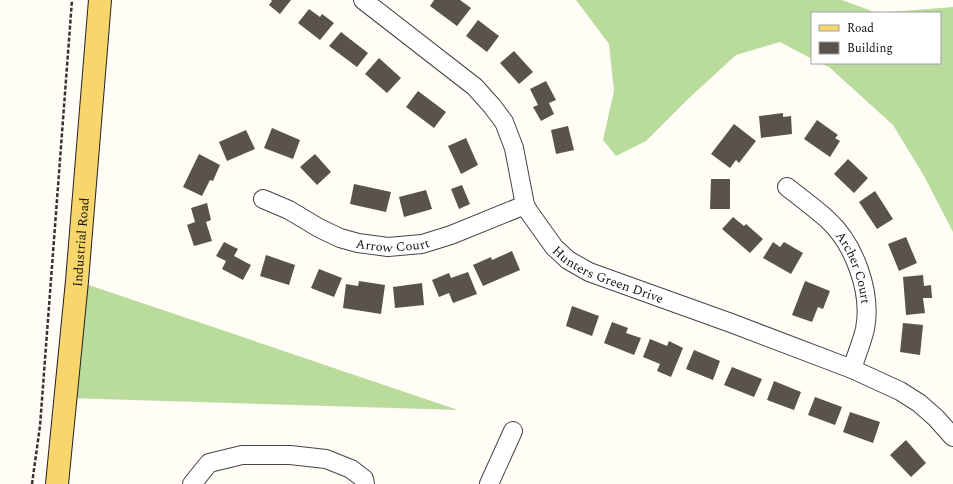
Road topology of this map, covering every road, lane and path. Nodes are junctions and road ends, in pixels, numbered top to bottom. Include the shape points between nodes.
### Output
1 (72, 0) edge
2 (100, 0) edge
3 (363, 0) edge
4 (787, 187) dead end
5 (263, 199) dead end
6 (525, 204) junction
7 (852, 369) junction
8 (513, 431) dead end
9 (953, 437) edge
10 (32, 484) edge
11 (57, 484) edge
12 (192, 484) edge
13 (365, 484) edge
14 (488, 484) edge

1 - 10 path via 40,426
2 - 11 main road, Industrial Road
3 - 6 street, Hunters Green Drive via 476,87 492,106 504,122 514,148
4 - 7 street, Archer Court via 829,220 842,236 857,264 864,284 867,307 865,329
5 - 6 street, Arrow Court via 340,238 388,246 422,244 451,235
6 - 7 street, Hunters Green Drive via 554,247 568,260 589,272
7 - 9 street, Hunters Green Drive via 913,399 936,418
8 - 14 street
12 - 13 street via 209,463 242,455 326,459 351,470 364,479

